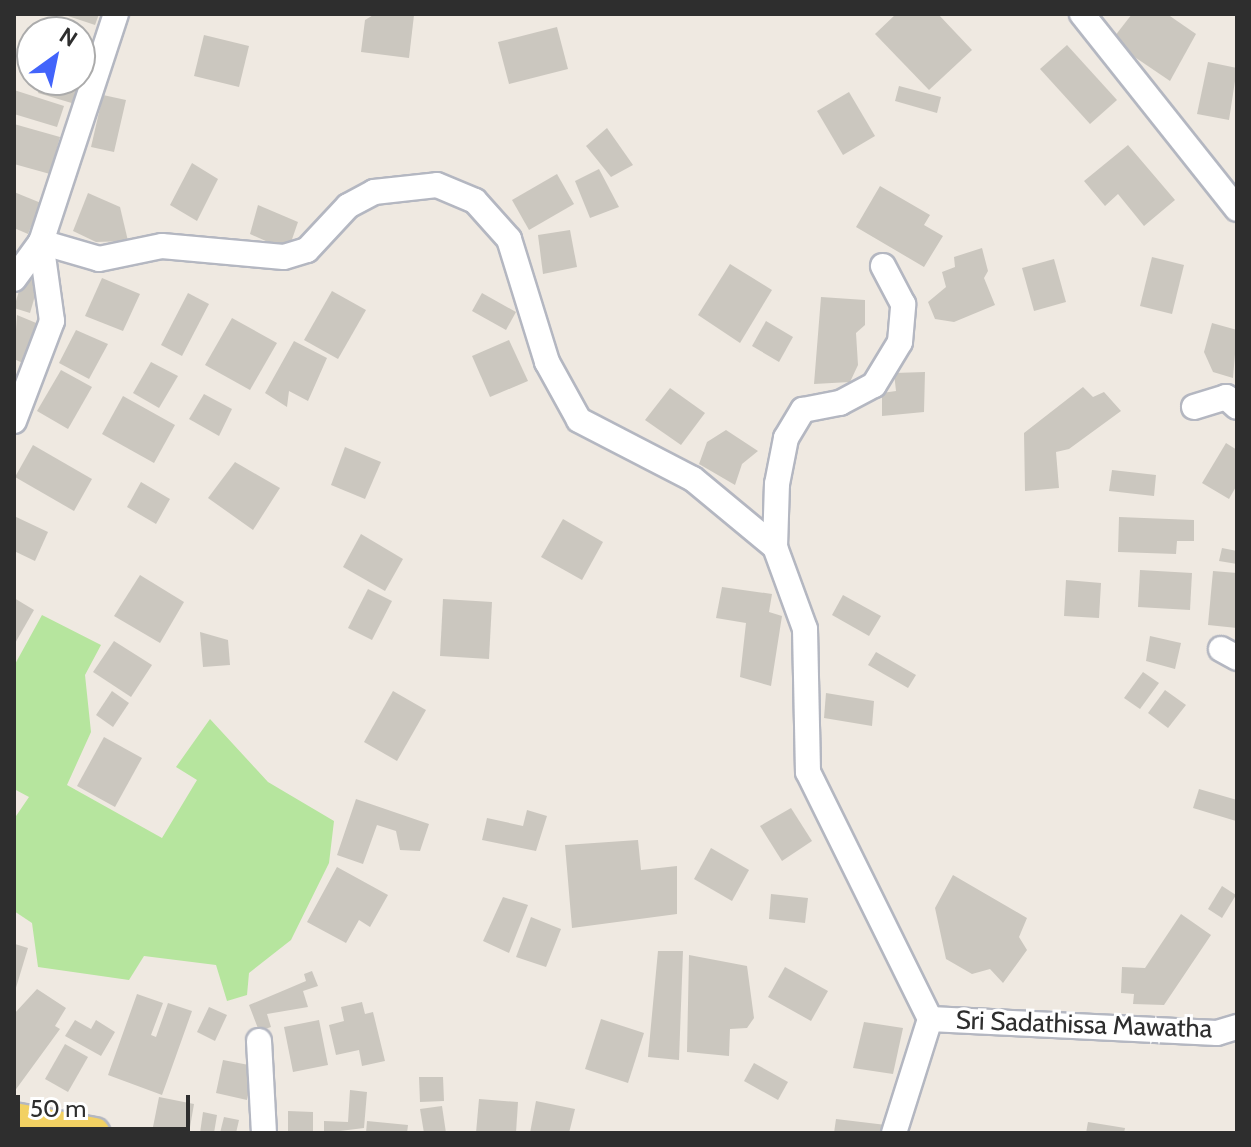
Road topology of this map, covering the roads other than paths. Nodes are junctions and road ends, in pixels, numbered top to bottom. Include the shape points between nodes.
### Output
1 (116, 14) edge
2 (1082, 14) edge
3 (1237, 209) edge
4 (41, 242) junction
5 (883, 266) dead end
6 (14, 279) edge
7 (1194, 407) dead end
8 (1237, 407) edge
9 (14, 421) edge
10 (775, 547) junction
11 (930, 1019) junction
12 (1237, 1027) edge
13 (259, 1041) dead end
14 (14, 1118) edge
15 (95, 1133) edge
16 (264, 1133) edge
17 (894, 1133) edge

1 - 4 street
2 - 3 street
4 - 6 street
4 - 9 street via 52,321
4 - 10 street via 99,259 162,246 284,257 307,250 348,206 374,192 437,185 475,201 509,239 547,362 579,420 693,479
5 - 10 street via 903,304 900,342 874,385 840,403 803,410 786,438 777,484
7 - 8 street via 1226,397
10 - 11 street via 805,629 808,772
11 - 12 street, Sri Sadathissa Mawatha via 1217,1033
11 - 17 street
13 - 16 street
14 - 15 main road

